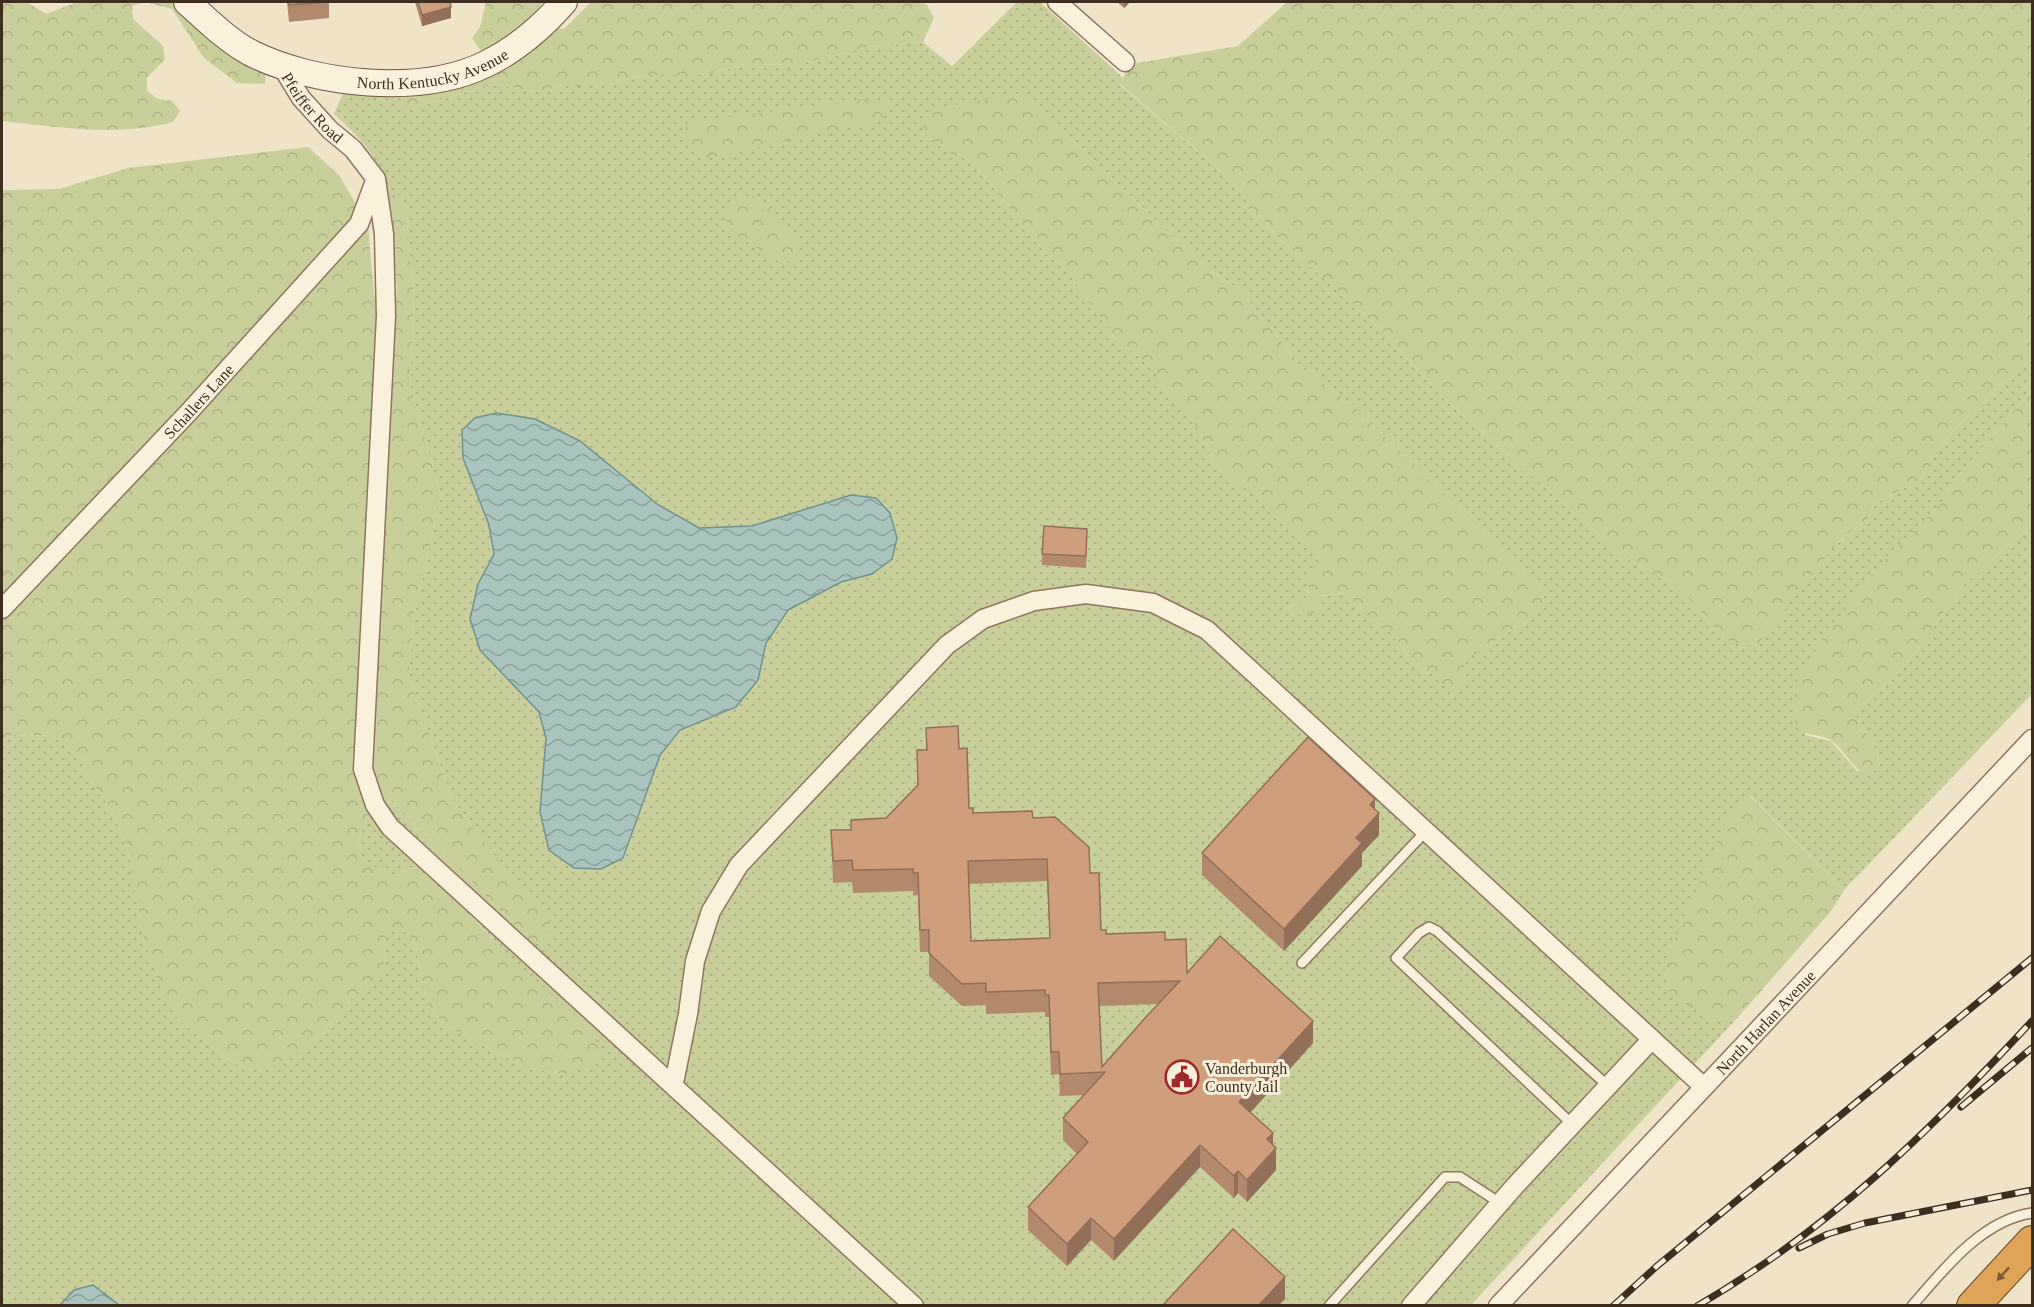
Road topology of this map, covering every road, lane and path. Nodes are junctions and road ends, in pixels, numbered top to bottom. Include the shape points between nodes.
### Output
1 (187, 2) edge
2 (564, 2) edge
3 (1057, 2) edge
4 (1125, 62) dead end
5 (282, 67) junction
6 (376, 179) junction
7 (2, 609) edge
8 (2032, 739) edge
9 (1426, 831) junction
10 (1302, 963) dead end
11 (1652, 1040) junction
12 (674, 1083) junction
13 (1608, 1086) junction
14 (1704, 1087) junction
15 (1572, 1124) junction
16 (1500, 1203) junction
17 (2032, 1213) edge
18 (2032, 1242) edge
19 (914, 1305) edge
20 (1329, 1305) edge
21 (1410, 1305) edge
22 (1498, 1305) edge
23 (1912, 1305) edge
24 (1973, 1305) edge

1 - 5 street, Pfeiffer Road via 238,44
2 - 5 street, North Kentucky Avenue via 527,39 465,72 422,80 368,82 310,75
3 - 4 street
5 - 6 street, Pfeiffer Road via 301,98 353,149
6 - 7 street, Schallers Lane via 359,224 189,413
6 - 12 street via 384,234 386,316 363,769 375,805 390,827
8 - 14 street, North Harlan Avenue
9 - 10 lane
9 - 11 street
9 - 12 street via 1207,630 1153,603 1086,594 1034,601 983,619 947,645 739,865 711,911 695,961
11 - 13 street
11 - 14 street
12 - 19 street
13 - 15 street
13 - 15 lane via 1437,931 1429,927 1419,933 1396,958
14 - 22 street, North Harlan Avenue
15 - 16 street
16 - 20 lane via 1460,1177 1445,1177
16 - 21 street
17 - 23 lane via 1989,1230 1944,1269
18 -> 24 highway

